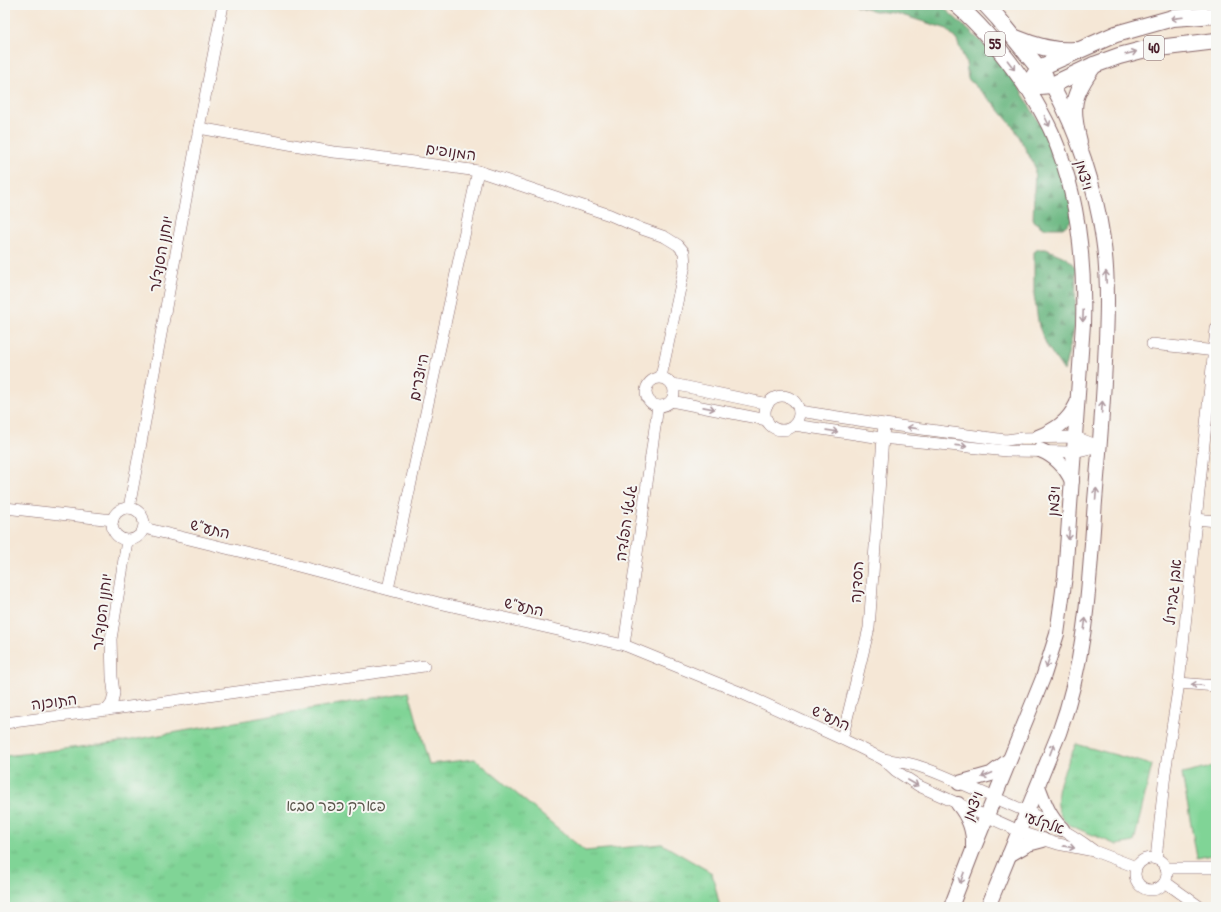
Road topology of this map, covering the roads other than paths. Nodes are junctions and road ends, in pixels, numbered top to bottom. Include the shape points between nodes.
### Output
1 (223, 5) edge
2 (957, 5) edge
3 (986, 5) edge
4 (1216, 15) edge
5 (1014, 38) junction
6 (1216, 41) edge
7 (1080, 49) junction
8 (1094, 66) junction
9 (1039, 68) junction
10 (1052, 85) junction
11 (1027, 87) junction
12 (199, 128) junction
13 (1078, 142) junction
14 (478, 171) junction
15 (1216, 329) edge
16 (1152, 344) dead end
17 (1215, 351) edge
18 (661, 377) junction
19 (673, 384) junction
20 (671, 401) junction
21 (768, 404) junction
22 (1076, 405) junction
23 (658, 406) junction
24 (799, 411) junction
25 (767, 420) junction
26 (884, 424) junction
27 (794, 426) junction
28 (882, 438) junction
29 (1021, 438) junction
30 (1075, 438) junction
31 (1039, 444) junction
32 (1100, 446) junction
33 (1007, 451) junction
34 (1074, 452) junction
35 (1072, 481) junction
36 (5, 508) edge
37 (129, 508) junction
38 (1196, 519) junction
39 (112, 520) junction
40 (1216, 521) edge
41 (144, 528) junction
42 (127, 541) junction
43 (388, 590) junction
44 (624, 645) junction
45 (424, 666) dead end
46 (1178, 683) junction
47 (1216, 686) edge
48 (107, 710) junction
49 (5, 723) edge
50 (842, 739) junction
51 (1010, 758) junction
52 (883, 759) junction
53 (960, 783) junction
54 (1038, 786) junction
55 (994, 798) junction
56 (958, 804) junction
57 (1027, 812) junction
58 (987, 816) junction
59 (1062, 829) junction
60 (1019, 831) junction
61 (1043, 840) junction
62 (973, 850) junction
63 (1094, 851) junction
64 (1009, 855) junction
65 (1156, 859) junction
66 (1136, 867) junction
67 (1166, 868) junction
68 (1216, 868) edge
69 (1165, 882) junction
70 (951, 907) edge
71 (988, 907) edge
72 (1200, 907) edge

1 - 12 street, יוחנן הסנדלר
2 -> 11 highway, 55 via 1001,51
3 - 5 highway, 55
4 -> 7 highway, 40 via 1173,18 1116,34
5 - 7 highway, 40 via 1052,49
5 - 9 highway, 55
8 -> 6 highway, 40 via 1142,50
7 - 9 highway
8 - 10 highway, 40
8 - 13 highway via 1078,88 1074,101
9 - 10 highway, 55
9 - 11 highway
10 - 11 highway, 40
10 - 13 main road, ויצמן
11 -> 22 main road, ויצמן via 1052,133 1076,215 1082,256 1084,300
12 - 14 street, המנופים via 333,152
12 - 37 street, יוחנן הסנדלר
32 -> 13 main road, ויצמן via 1106,339 1106,270 1099,214
14 - 18 street, המנופים via 610,216 678,244 684,252 685,265
14 - 43 street, היוצרים
15 - 17 street, אבן גבירול
16 - 17 street
17 - 38 street, אבן גבירול
18 - 19 street
18 - 23 street via 652,380 646,388 650,402
19 - 20 street via 675,393
19 - 21 street
20 - 23 street
20 -> 25 street
21 - 24 street via 776,398 786,397 795,402
21 - 25 street
22 - 30 main road, ויצמן
22 - 31 main road via 1062,424
23 - 44 street, גלגלי הפלדה
24 - 26 street
24 - 27 street
25 - 27 street via 779,429
26 - 28 street, הסדנה
29 -> 26 street via 1004,440
27 -> 28 street
28 -> 33 street
28 - 50 street, הסדנה via 869,628
29 - 31 street
29 - 33 street
30 - 31 street
30 - 32 street
30 - 34 main road, ויצמן
31 - 33 street
31 - 34 street
31 - 35 main road via 1066,470
32 - 34 street
54 -> 32 main road, ויצמן via 1068,707 1081,653
34 - 35 main road, ויצמן
35 -> 51 main road, ויצמן via 1065,576 1057,634 1043,678
36 - 39 street
37 - 39 street via 119,511
37 - 41 street via 139,512
38 - 40 street
38 - 46 street, אבן גבירול
39 - 42 street via 115,534
41 - 42 street via 136,539
41 - 43 street, התע"ש
42 - 48 street, יוחנן הסנדלר via 111,639 114,693
43 - 44 street, התע"ש
44 - 50 street, התע"ש via 737,691
45 - 48 street, התוכנה
47 -> 46 street
46 - 65 street, אבן גבירול
48 - 49 street, התוכנה
50 - 52 street, התע"ש
51 -> 53 main road via 991,774
51 - 55 main road, ויצמן
52 - 53 street, התע"ש via 916,765
52 -> 56 street, התע"ש via 907,779
53 - 55 street, התע"ש
54 - 57 main road, ויצמן
54 - 59 main road via 1050,814
55 - 57 street, התע"ש
55 - 58 main road, ויצמן
56 - 58 street, התע"ש
56 - 62 main road via 964,810 970,826
57 - 59 street, אלקלעי
57 - 60 main road, ויצמן
58 - 60 street, אלקלעי
58 - 62 main road, ויצמן
59 - 63 street, אלקלעי
60 - 61 street, אלקלעי
60 - 64 main road, ויצמן
61 -> 63 street, אלקלעי
61 - 64 main road via 1028,844
62 -> 70 main road, ויצמן
63 - 66 street, אלקלעי
64 - 71 main road, ויצמן
65 - 66 street via 1143,860
65 - 67 street
66 - 69 street via 1135,879 1144,889 1154,890
67 - 68 street
67 - 69 street
69 - 72 street

